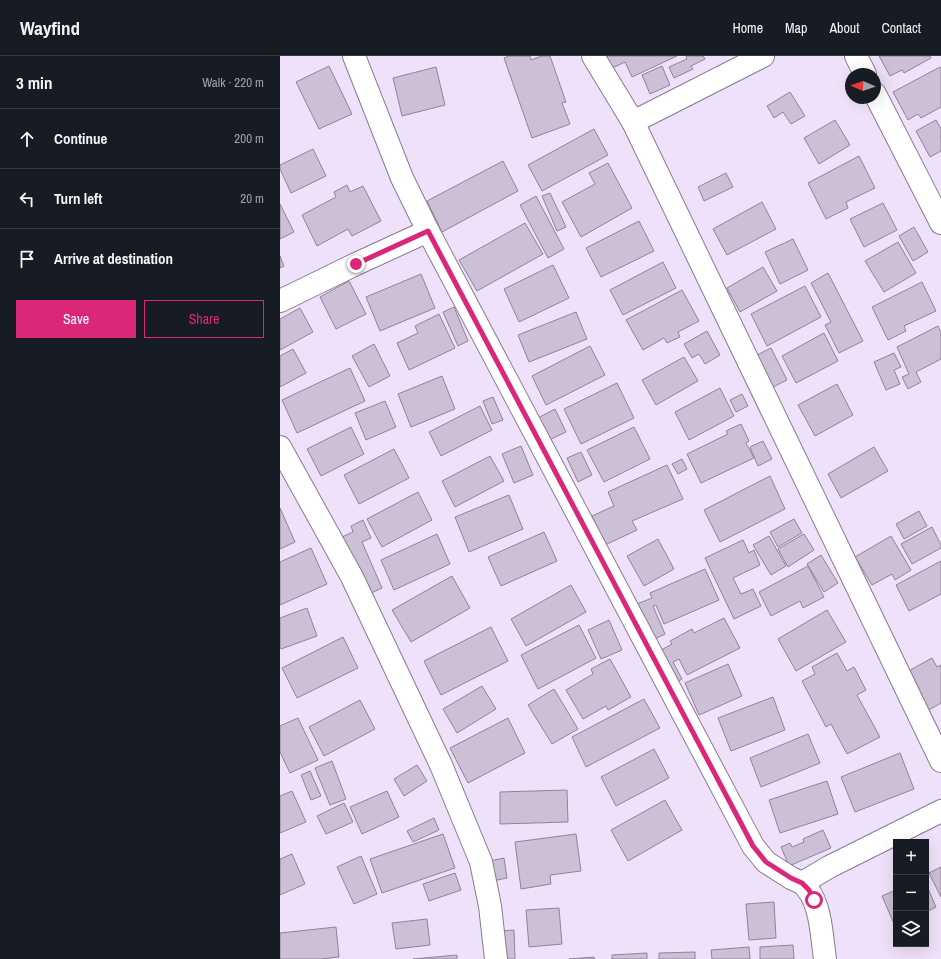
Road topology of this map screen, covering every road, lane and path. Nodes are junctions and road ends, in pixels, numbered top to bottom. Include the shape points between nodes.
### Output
1 (354, 56) edge
2 (593, 56) edge
3 (763, 56) edge
4 (856, 56) edge
5 (862, 68) edge
6 (880, 104) edge
7 (633, 122) junction
8 (941, 223) edge
9 (428, 231) junction
10 (280, 301) edge
11 (280, 447) edge
12 (941, 761) edge
13 (941, 810) edge
14 (802, 883) junction
15 (496, 959) edge
16 (825, 959) edge

1 - 9 street via 402,178
2 - 7 street
3 - 7 street
4 - 5 street
6 - 8 street
7 - 12 street
9 - 10 street
9 - 14 street via 753,846 766,862
11 - 15 street via 352,577 441,765 481,862 490,906
13 - 14 street
14 - 16 street via 814,900

